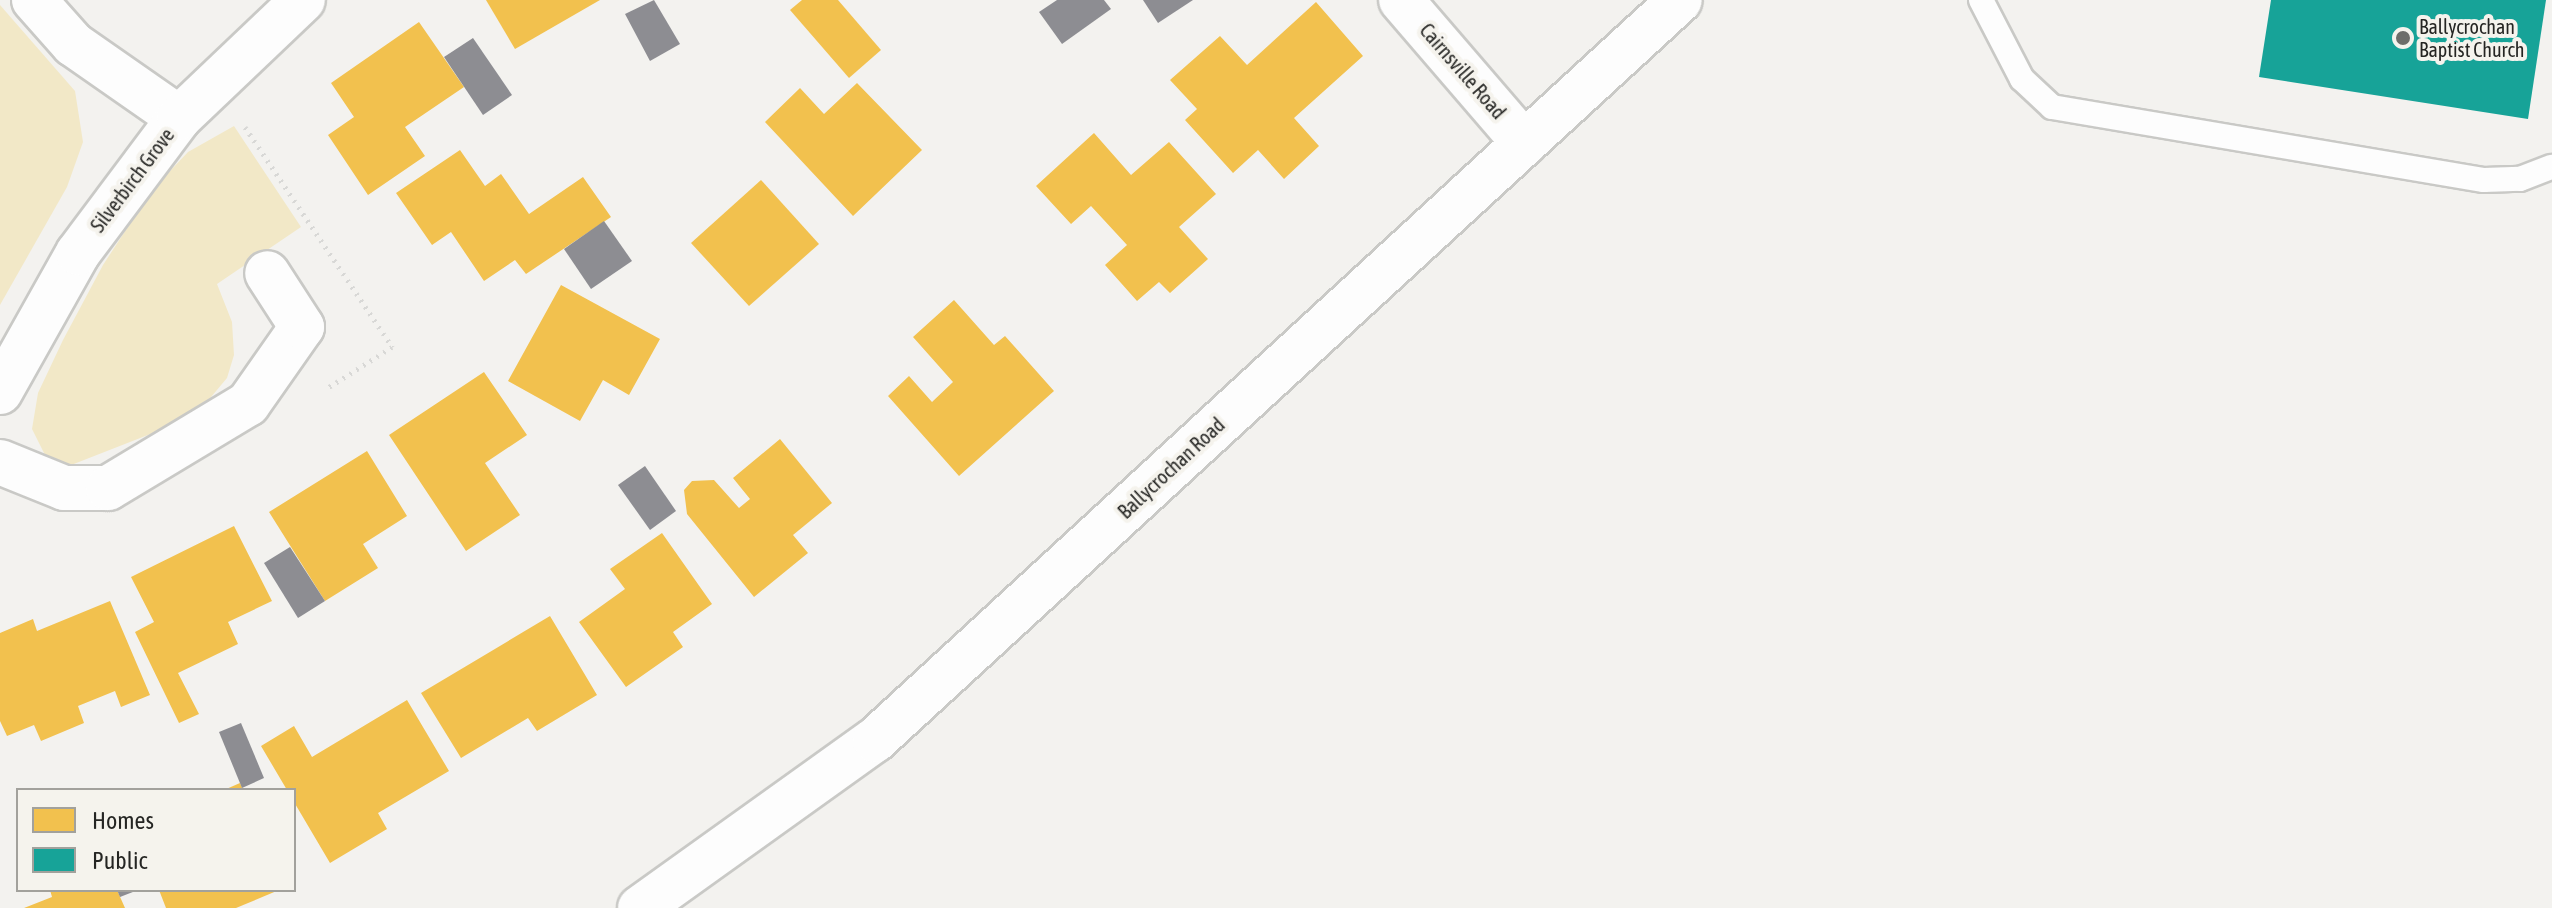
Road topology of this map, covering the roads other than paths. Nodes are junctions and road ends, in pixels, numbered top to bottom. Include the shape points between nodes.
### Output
1 (34, 0) edge
2 (303, 0) edge
3 (1401, 0) edge
4 (1680, 0) edge
5 (1981, 0) edge
6 (179, 118) junction
7 (1524, 143) junction
8 (2552, 167) edge
9 (267, 273) dead end
10 (0, 392) edge
11 (0, 462) edge
12 (640, 908) edge

1 - 6 street via 73,44
2 - 6 street, Silverbirch Grove
3 - 7 street, Cairnsville Road
4 - 7 street, Ballycrochan Road
5 - 8 lane via 2022,79 2052,107 2484,180 2520,179
6 - 10 street, Silverbirch Grove via 78,253
7 - 12 street, Ballycrochan Road via 875,740
9 - 11 street via 302,327 248,404 108,488 64,488

